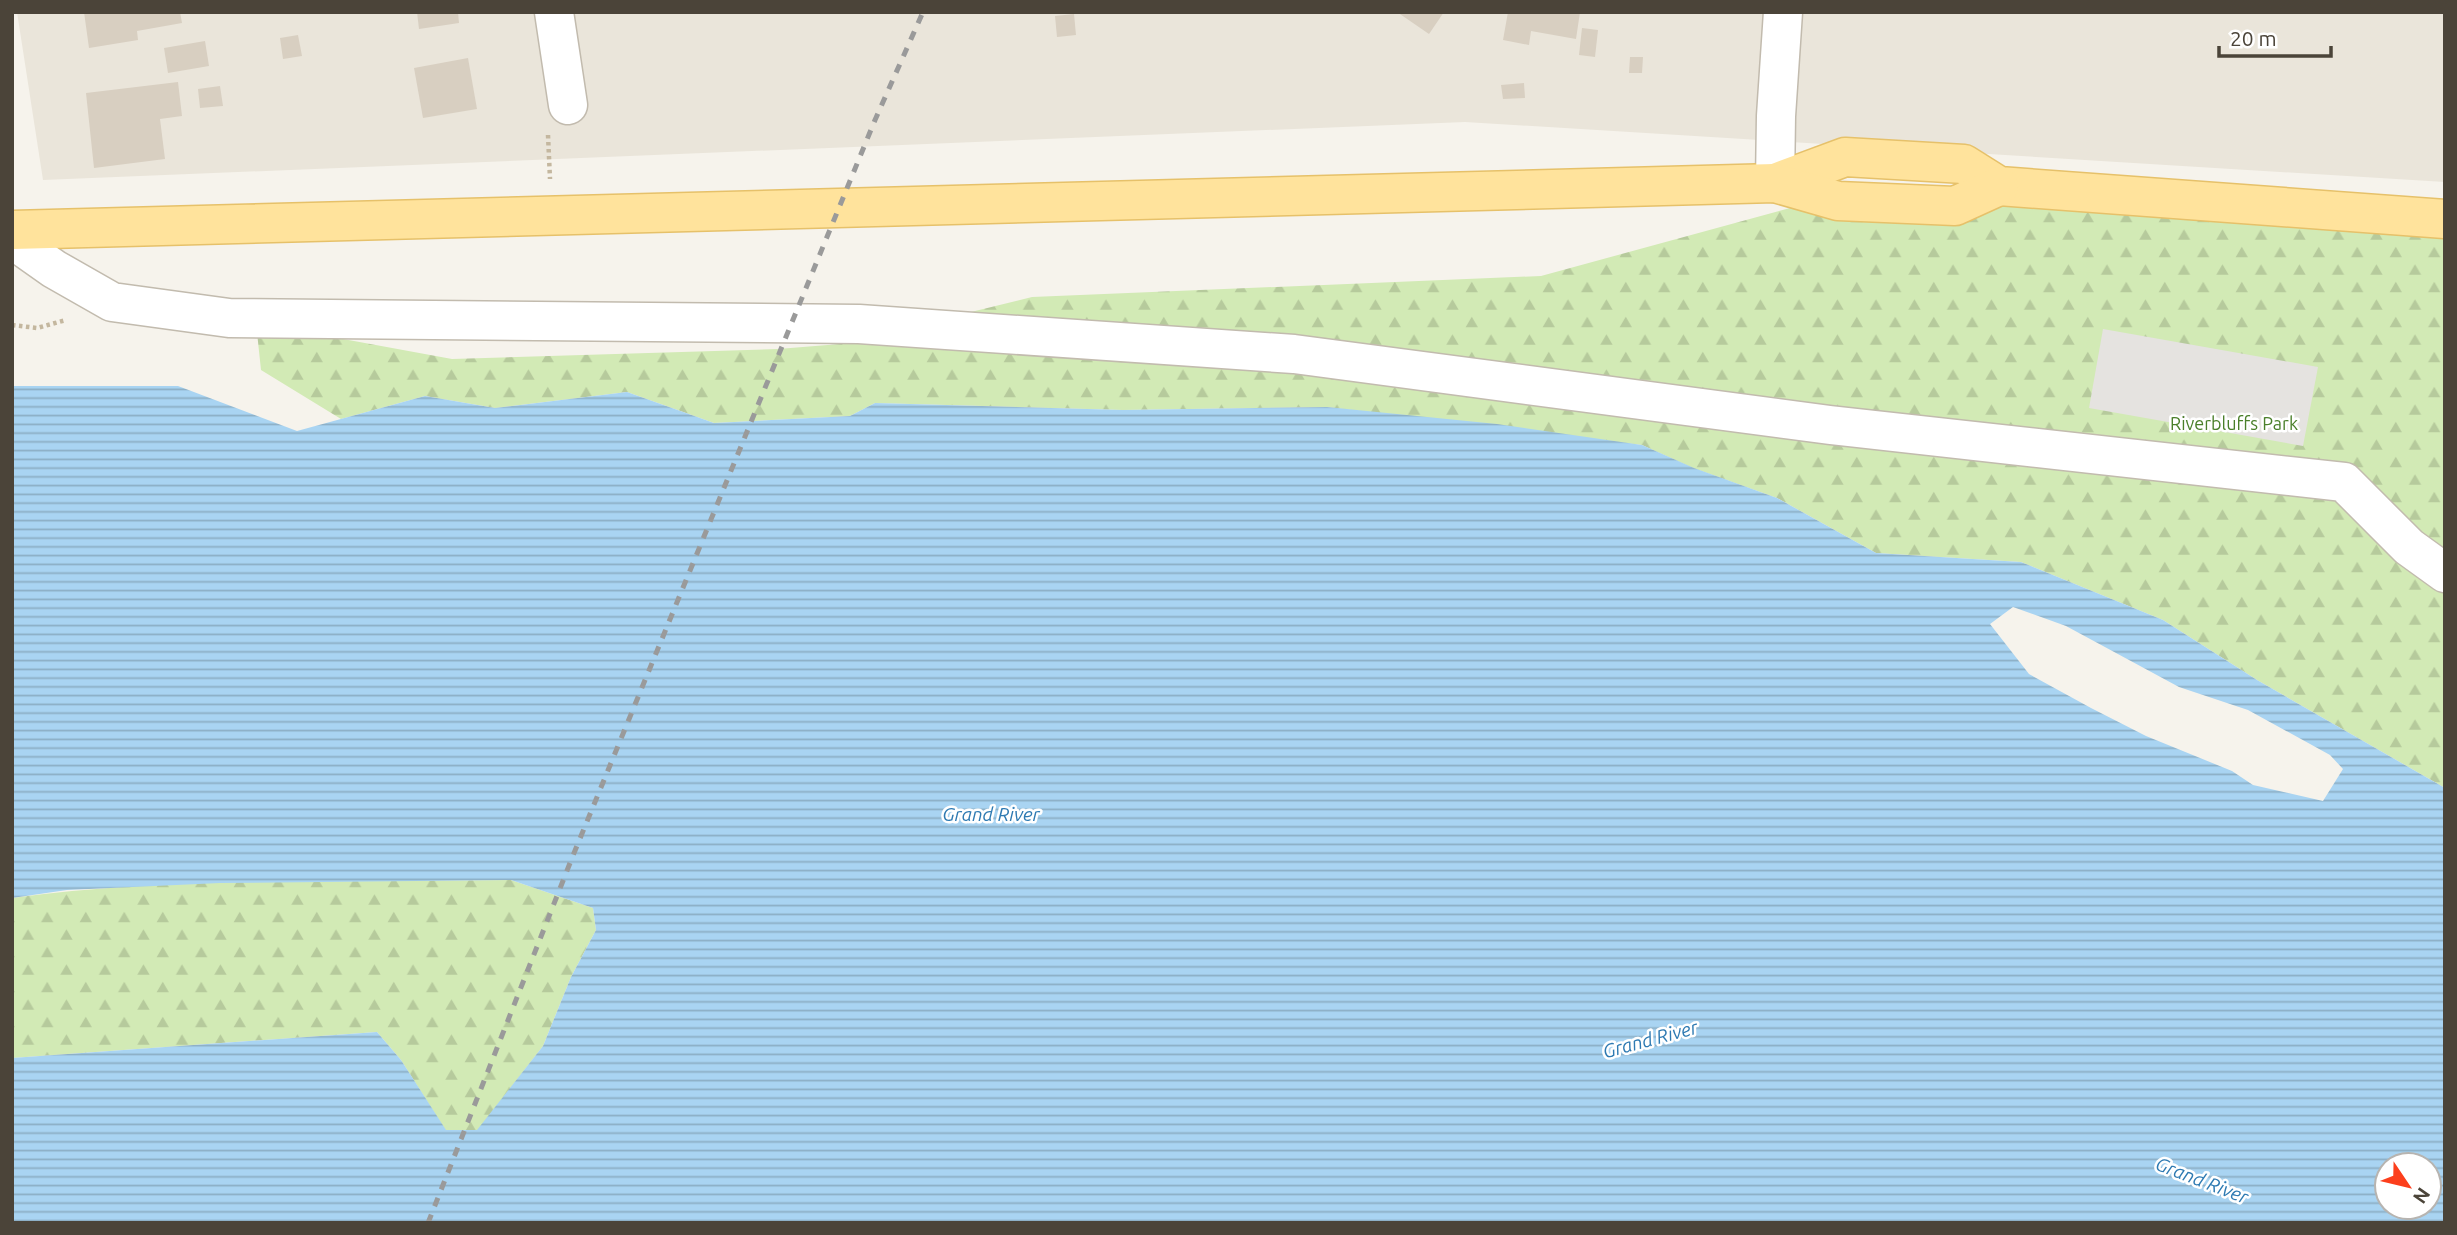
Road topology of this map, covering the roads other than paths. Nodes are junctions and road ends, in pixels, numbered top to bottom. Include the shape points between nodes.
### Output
1 (554, 12) edge
2 (1783, 12) edge
3 (558, 115) road end
4 (1775, 183) junction
5 (2445, 219) edge
6 (12, 231) edge
7 (2445, 573) edge

1 - 3 street
2 - 4 street
4 - 5 main road via 1845,157 1964,164 1999,186
4 - 6 main road
6 - 7 street via 20,244 43,261 111,302 229,318 859,324 1294,354 1830,425 2344,482 2409,547

